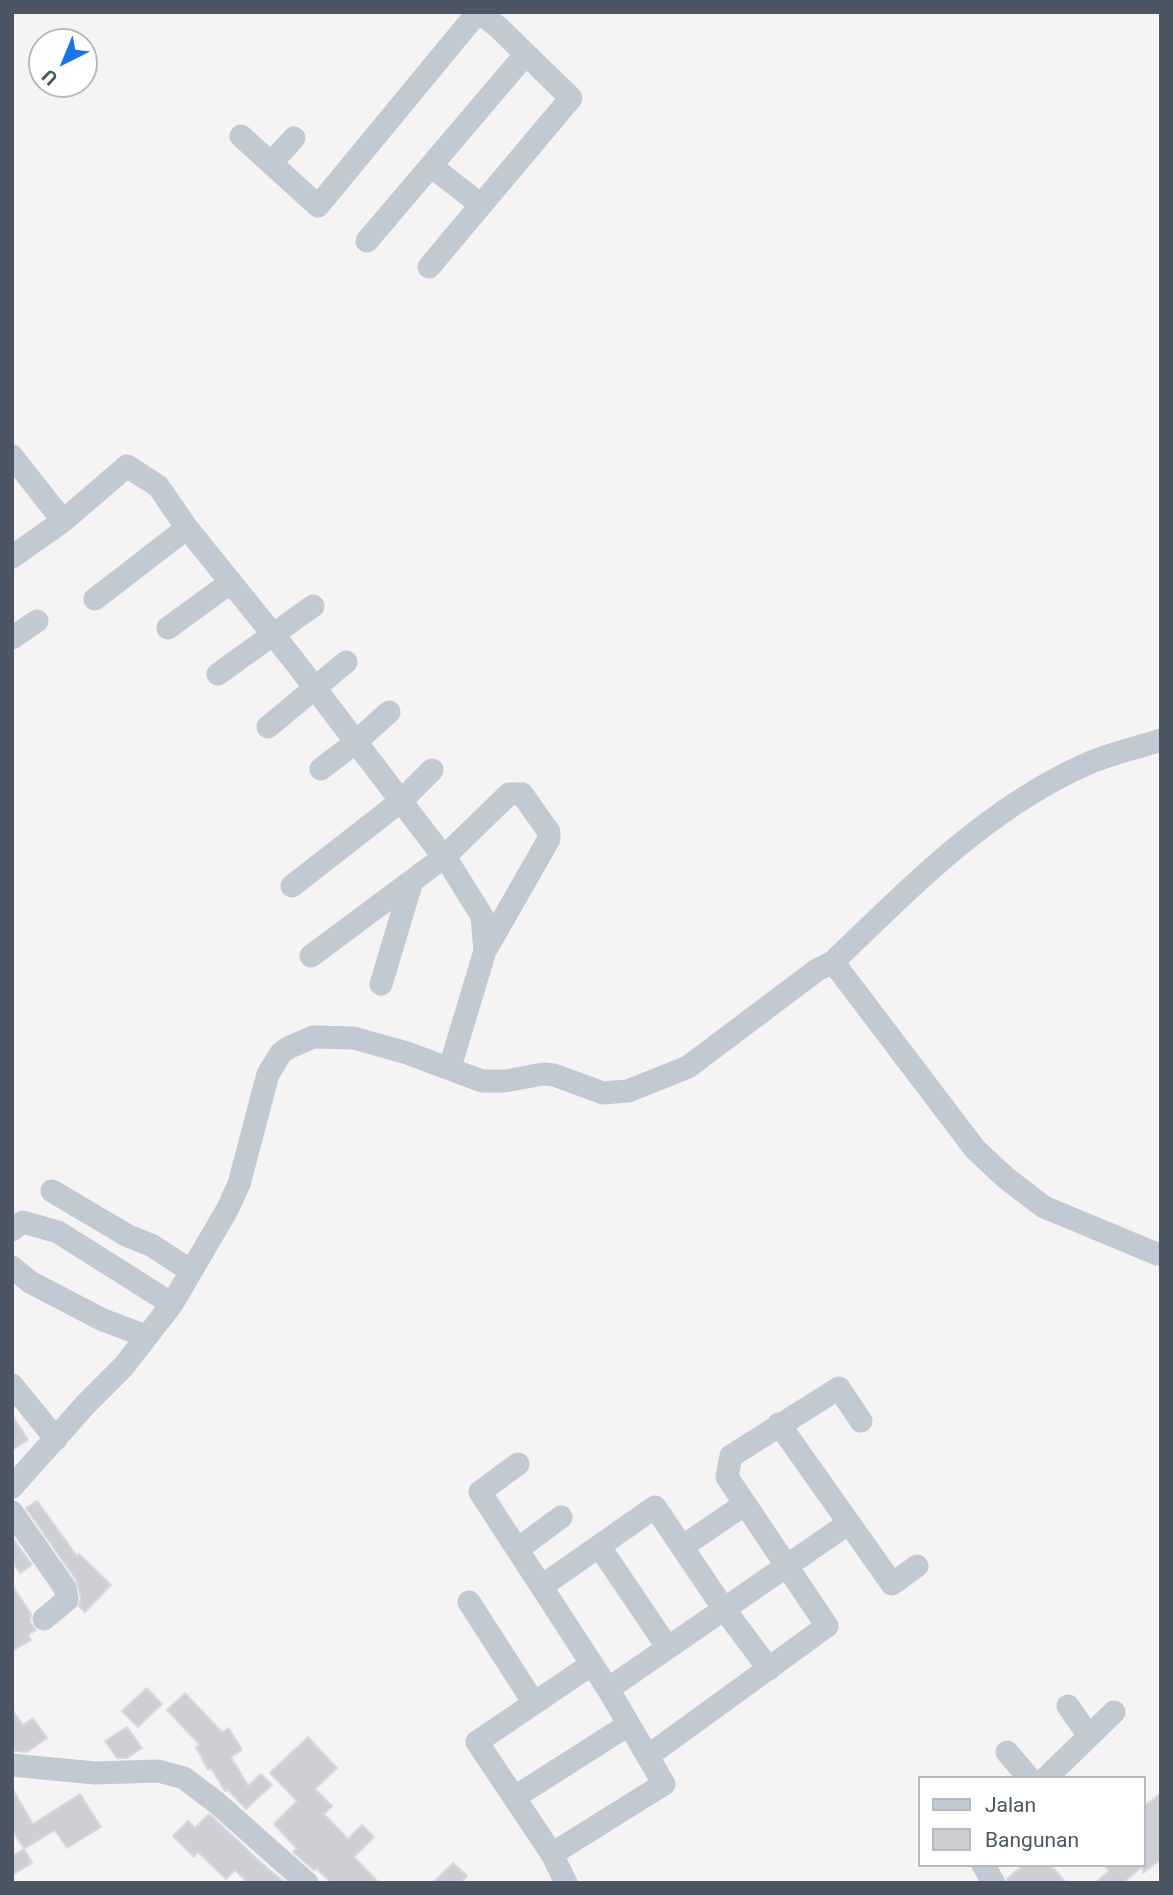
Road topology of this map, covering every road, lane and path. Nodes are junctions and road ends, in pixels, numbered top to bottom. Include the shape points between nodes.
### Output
1 (479, 12) edge
2 (505, 20) edge
3 (525, 55) junction
4 (241, 136) dead end
5 (294, 138) dead end
6 (271, 163) junction
7 (430, 166) junction
8 (481, 205) junction
9 (367, 241) dead end
10 (429, 267) dead end
11 (14, 462) edge
12 (63, 521) junction
13 (187, 527) junction
14 (12, 557) edge
15 (231, 582) junction
16 (95, 599) dead end
17 (313, 606) dead end
18 (37, 621) dead end
19 (168, 628) dead end
20 (273, 635) junction
21 (12, 638) edge
22 (346, 662) dead end
23 (218, 674) dead end
24 (314, 687) junction
25 (389, 712) dead end
26 (268, 727) dead end
27 (1161, 740) edge
28 (356, 742) junction
29 (321, 769) dead end
30 (432, 770) dead end
31 (401, 801) junction
32 (444, 857) junction
33 (412, 881) junction
34 (292, 886) dead end
35 (485, 951) junction
36 (311, 956) dead end
37 (832, 962) junction
38 (381, 984) dead end
39 (450, 1067) junction
40 (52, 1191) dead end
41 (12, 1230) edge
42 (1157, 1254) dead end
43 (12, 1267) edge
44 (191, 1271) junction
45 (172, 1304) junction
46 (146, 1336) junction
47 (12, 1385) edge
48 (861, 1421) dead end
49 (779, 1424) junction
50 (56, 1439) junction
51 (518, 1464) dead end
52 (12, 1487) edge
53 (745, 1504) junction
54 (12, 1512) edge
55 (561, 1517) dead end
56 (849, 1523) junction
57 (599, 1546) junction
58 (682, 1547) junction
59 (518, 1549) junction
60 (787, 1566) junction
61 (917, 1566) dead end
62 (542, 1586) junction
63 (469, 1602) dead end
64 (724, 1609) junction
65 (44, 1619) dead end
66 (668, 1648) junction
67 (592, 1664) junction
68 (769, 1669) junction
69 (608, 1689) junction
70 (534, 1703) junction
71 (1068, 1706) dead end
72 (1114, 1712) dead end
73 (628, 1724) junction
74 (1089, 1736) junction
75 (1007, 1752) dead end
76 (648, 1756) junction
77 (12, 1765) edge
78 (1026, 1776) edge
79 (1048, 1776) edge
80 (515, 1797) junction
81 (552, 1854) junction
82 (984, 1867) edge
83 (307, 1883) edge
84 (565, 1883) edge
85 (995, 1883) edge

1 - 2 street
1 - 6 street via 318,206
2 - 3 street
3 - 7 street
3 - 8 street via 571,98
4 - 6 street
5 - 6 street
7 - 8 street
7 - 9 street
8 - 10 street
11 - 12 street
12 - 13 street via 127,466 158,486
12 - 14 street
13 - 15 street
13 - 16 street
15 - 19 street
15 - 20 street
17 - 20 street
18 - 21 street
20 - 23 street
20 - 24 street
22 - 24 street
24 - 26 street
24 - 28 street
25 - 28 street
27 - 37 street via 1092,762 1004,810 937,863
28 - 29 street
28 - 31 street
30 - 31 street
31 - 32 street
31 - 34 street
32 - 33 street
32 - 35 street via 482,916
32 - 35 street via 509,794 522,794 550,832
33 - 36 street
33 - 38 street
35 - 39 street
37 - 39 street via 688,1067 628,1091 603,1093 543,1074 482,1080
37 - 42 street via 975,1149 1006,1178 1044,1207
39 - 44 street via 354,1038 313,1037 281,1053 268,1074 239,1184
40 - 44 street
41 - 45 street via 23,1222 58,1232
43 - 46 street via 30,1282 103,1320
44 - 45 street
45 - 46 street
46 - 50 street
47 - 50 street
48 - 49 street via 839,1388
49 - 53 street via 731,1457 727,1477
49 - 56 street
50 - 52 street
51 - 59 street via 480,1492
53 - 58 street
53 - 60 street
54 - 65 street via 65,1588 67,1600
55 - 59 street
56 - 60 street
56 - 61 street via 892,1584
57 - 58 street via 655,1507
57 - 62 street
57 - 66 street
58 - 64 street
59 - 62 street
60 - 64 street
60 - 68 street via 827,1626
62 - 67 street
63 - 70 street
64 - 66 street
64 - 68 street
66 - 69 street
67 - 69 street
67 - 70 street
68 - 76 street
69 - 73 street
70 - 80 street via 477,1742
71 - 74 street
72 - 74 street
73 - 76 street
73 - 80 street
74 - 79 street
75 - 78 street
76 - 81 street via 664,1784
77 - 83 street via 95,1773 158,1771 184,1778
80 - 81 street
81 - 84 street
82 - 85 street

